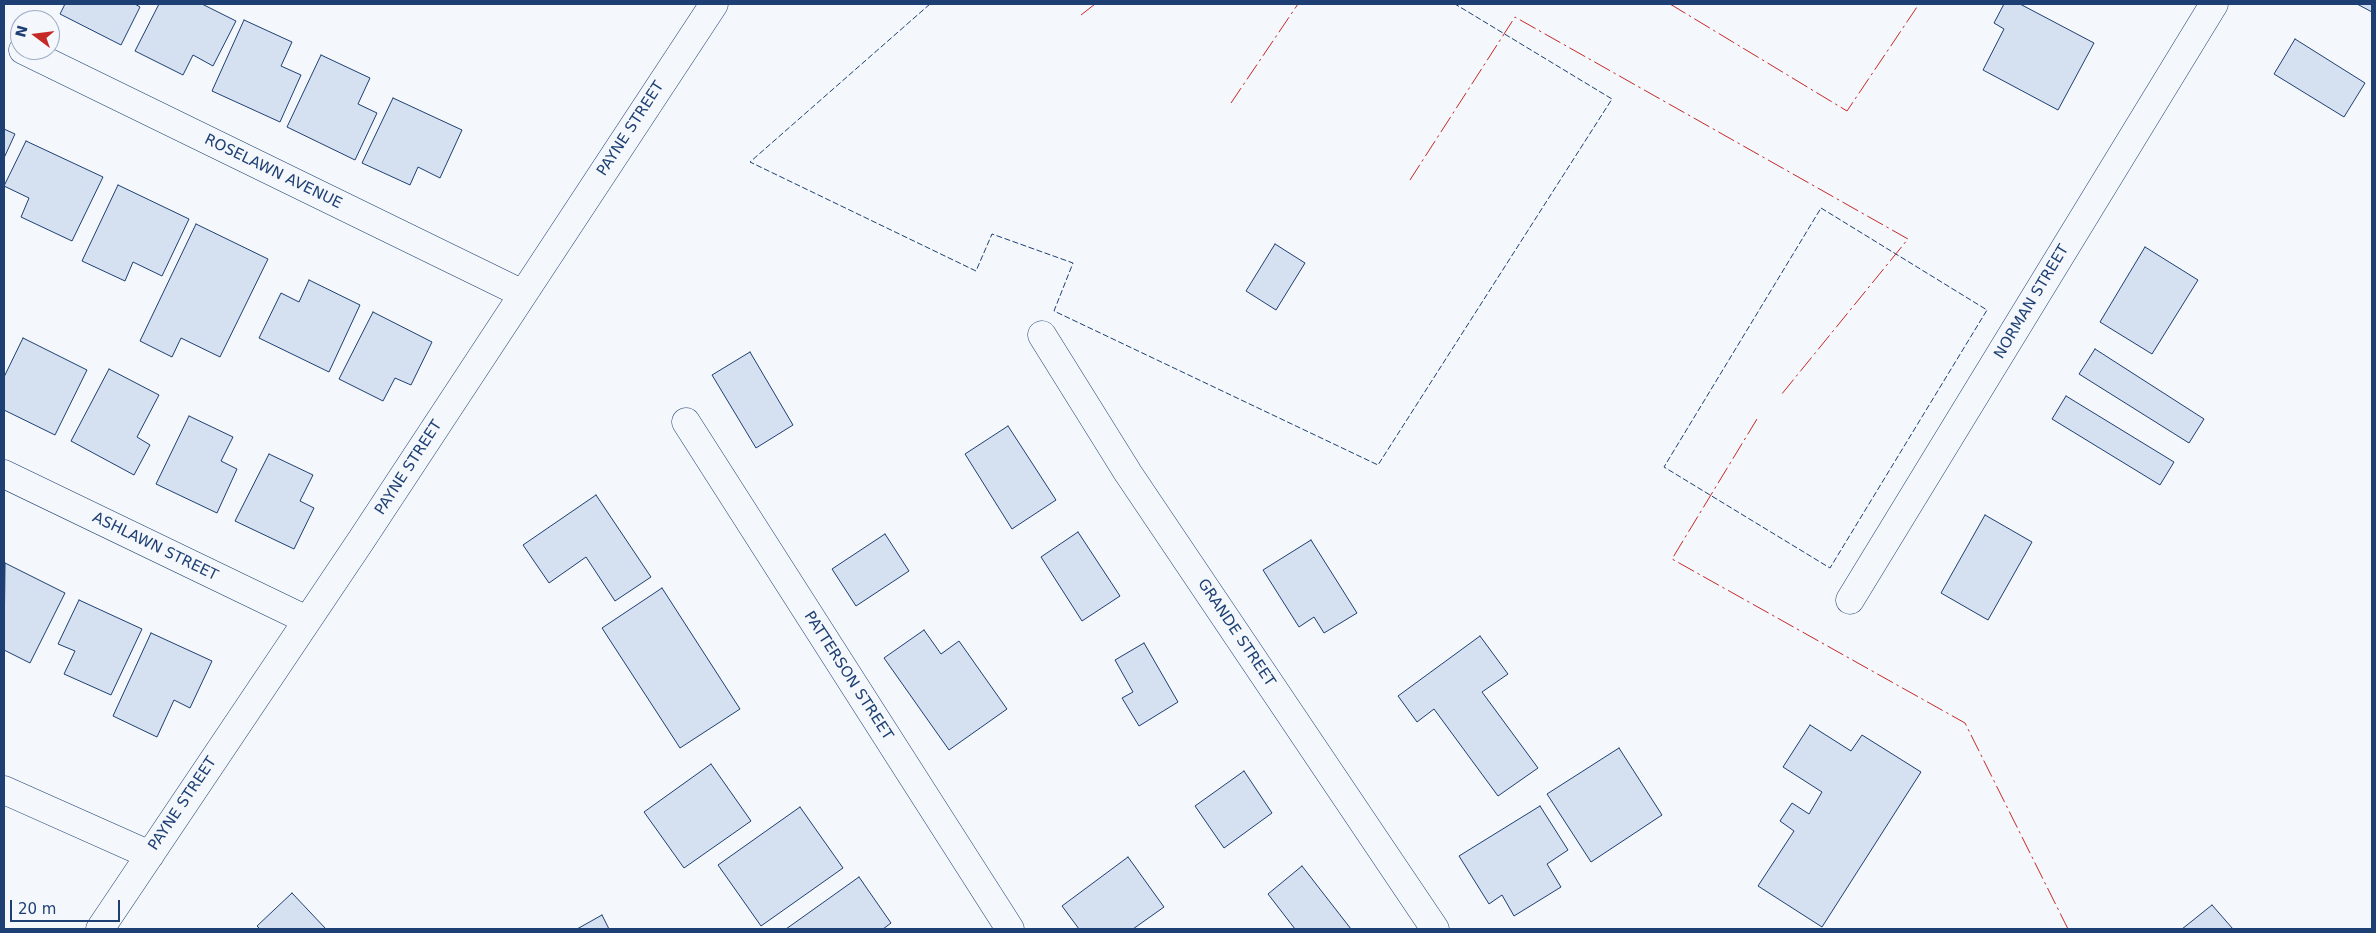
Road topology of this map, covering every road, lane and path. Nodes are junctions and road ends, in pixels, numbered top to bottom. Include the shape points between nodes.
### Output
1 (714, 4) edge
2 (2214, 4) edge
3 (44, 60) edge
4 (523, 294) junction
5 (1042, 335) dead end
6 (686, 422) dead end
7 (4, 474) edge
8 (1850, 600) dead end
9 (307, 620) junction
10 (4, 790) edge
11 (150, 855) junction
12 (100, 929) edge
13 (1010, 929) edge
14 (1435, 929) edge

1 - 4 street, PAYNE STREET
2 - 8 street, NORMAN STREET
3 - 4 street, ROSELAWN AVENUE
4 - 9 street, PAYNE STREET
5 - 14 street, GRANDE STREET via 1128,472
6 - 13 street, PATTERSON STREET
7 - 9 street, ASHLAWN STREET
9 - 11 street, PAYNE STREET
10 - 11 street
11 - 12 street, PAYNE STREET

